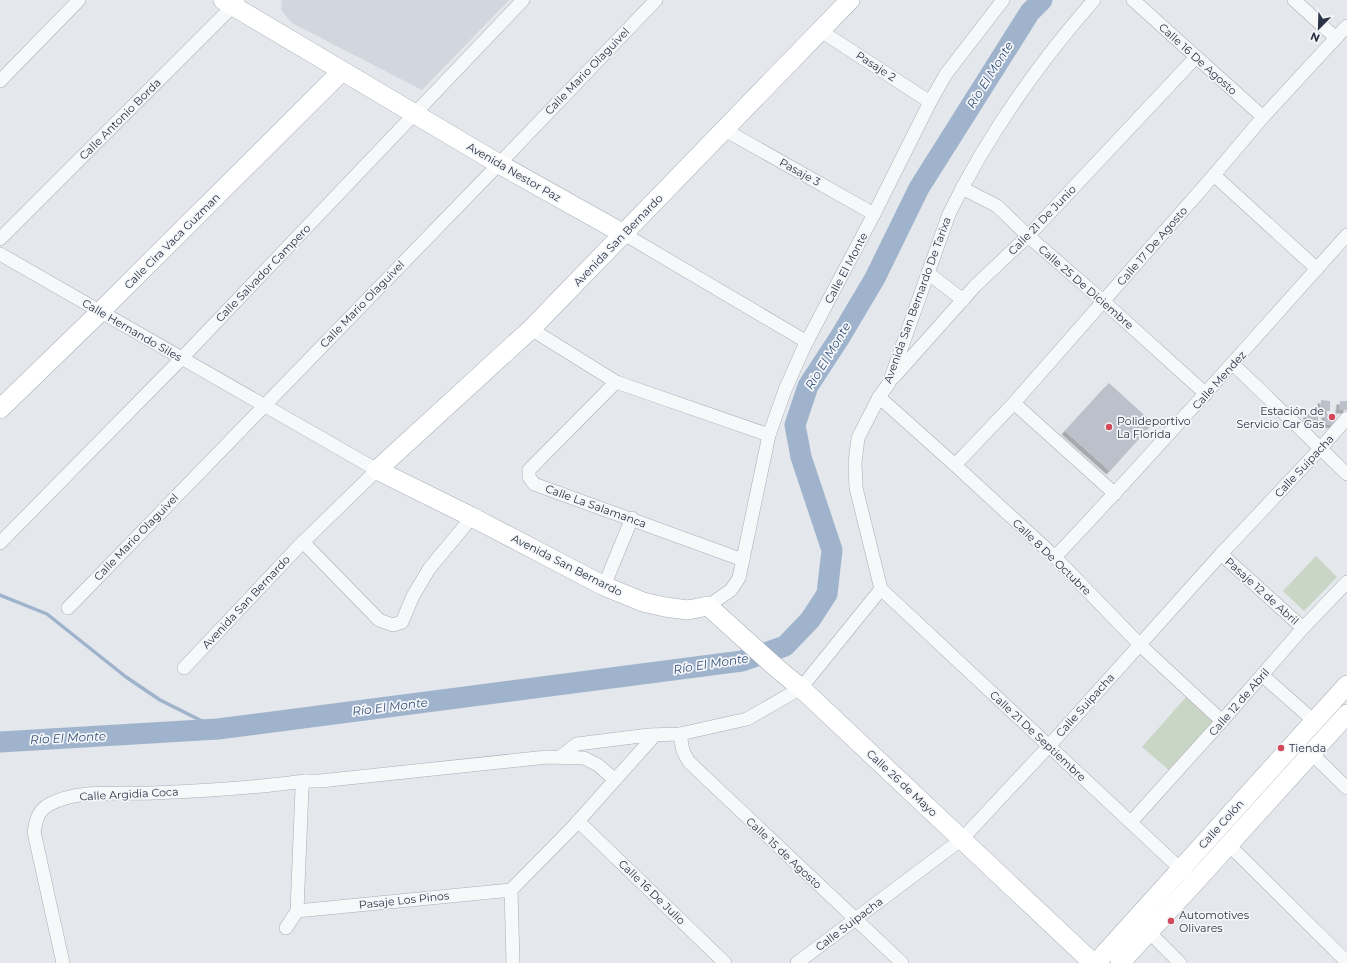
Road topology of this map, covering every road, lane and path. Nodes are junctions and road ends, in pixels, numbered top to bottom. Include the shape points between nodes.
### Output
1 (79, 0) edge
2 (523, 0) edge
3 (656, 0) edge
4 (850, 0) edge
5 (1003, 0) edge
6 (1094, 0) edge
7 (1133, 0) edge
8 (1294, 0) edge
9 (232, 2) edge
10 (1347, 26) edge
11 (821, 31) junction
12 (1336, 38) junction
13 (1196, 57) junction
14 (342, 71) junction
15 (0, 81) edge
16 (930, 102) junction
17 (414, 114) junction
18 (1263, 117) junction
19 (725, 130) junction
20 (499, 164) junction
21 (1214, 175) junction
22 (962, 188) junction
23 (874, 214) junction
24 (624, 234) junction
25 (1347, 235) edge
26 (1028, 236) junction
27 (0, 239) edge
28 (0, 254) edge
29 (1317, 268) junction
30 (928, 273) junction
31 (963, 300) junction
32 (1103, 301) junction
33 (100, 312) junction
34 (531, 329) junction
35 (807, 342) junction
36 (182, 358) junction
37 (1233, 364) junction
38 (616, 382) junction
39 (889, 383) junction
40 (1206, 394) junction
41 (879, 397) junction
42 (1014, 404) junction
43 (264, 406) junction
44 (0, 409) edge
45 (1347, 418) edge
46 (769, 435) junction
47 (1320, 449) junction
48 (955, 465) junction
49 (377, 470) junction
50 (1347, 474) edge
51 (1115, 494) junction
52 (472, 517) junction
53 (632, 518) junction
54 (303, 542) junction
55 (0, 543) edge
56 (1221, 554) junction
57 (1055, 558) junction
58 (743, 560) junction
59 (1347, 582) edge
60 (604, 586) junction
61 (881, 589) junction
62 (708, 606) junction
63 (68, 608) dead end
64 (1303, 628) junction
65 (1140, 645) junction
66 (184, 668) dead end
67 (1262, 675) junction
68 (1347, 685) edge
69 (801, 688) junction
70 (1347, 714) edge
71 (1222, 721) junction
72 (1314, 722) junction
73 (680, 734) junction
74 (655, 735) junction
75 (1048, 746) junction
76 (1312, 754) junction
77 (560, 757) junction
78 (615, 780) junction
79 (305, 781) junction
80 (1347, 788) edge
81 (578, 821) junction
82 (1130, 822) junction
83 (962, 839) junction
84 (1229, 845) junction
85 (1181, 869) junction
86 (1195, 882) junction
87 (511, 890) junction
88 (297, 911) junction
89 (855, 920) junction
90 (286, 928) dead end
91 (1149, 932) junction
92 (1347, 962) edge
93 (64, 963) edge
94 (513, 963) edge
95 (725, 963) edge
96 (797, 963) edge
97 (902, 963) edge
98 (1094, 963) edge
99 (1120, 963) edge
100 (1180, 963) edge

1 - 15 street
2 - 17 street, Calle Salvador Campero
3 - 20 street, Calle Mario Olaguivel
4 - 11 street, Avenida San Bernardo
5 - 16 street, Calle El Monte via 946,74
6 - 22 street, Avenida San Bernardo De Tarixa via 1009,109
7 - 13 street, Calle 16 De Agosto
8 - 12 street
9 - 14 street, Avenida Nestor Paz
9 - 27 street, Calle Antonio Borda
10 - 12 street, Calle 17 De Agosto
11 - 16 street, Pasaje 2
11 - 19 street, Avenida San Bernardo
12 - 18 street, Calle 17 De Agosto
13 - 18 street, Calle 16 De Agosto
13 - 26 street, Calle 21 De Junio
14 - 17 street, Avenida Nestor Paz
14 - 33 street, Calle Cira Vaca Guzman
16 - 23 street, Calle El Monte
17 - 20 street, Avenida Nestor Paz
17 - 36 street, Calle Salvador Campero
18 - 21 street, Calle 17 De Agosto
19 - 23 street, Pasaje 3
19 - 24 street, Avenida San Bernardo
20 - 24 street, Avenida Nestor Paz
20 - 43 street, Calle Mario Olaguivel
21 - 29 street
21 - 32 street, Calle 17 De Agosto
22 - 26 street, Calle 25 De Diciembre via 997,206
22 - 30 street, Avenida San Bernardo De Tarixa via 949,214
23 - 35 street, Calle El Monte
24 - 34 street, Avenida San Bernardo
24 - 35 street, Avenida Nestor Paz
25 - 29 street, Calle Mendez
26 - 31 street, Calle 21 De Junio
26 - 32 street, Calle 25 De Diciembre
28 - 33 street, Calle Hernando Siles
29 - 37 street, Calle Mendez
30 - 31 street
30 - 39 street, Avenida San Bernardo De Tarixa
31 - 39 street, Calle 21 De Junio
32 - 40 street, Calle 25 De Diciembre
32 - 42 street, Calle 17 De Agosto
33 - 36 street, Calle Hernando Siles
33 - 44 street, Calle Cira Vaca Guzman
34 - 38 street
34 - 49 street, Avenida San Bernardo
35 - 46 street, Calle El Monte via 784,390
36 - 43 street, Calle Hernando Siles
36 - 55 street, Calle Salvador Campero
37 - 40 street, Calle Mendez
37 - 47 street
38 - 46 street
38 - 53 street, Calle La Salamanca via 529,470 529,477 534,484
39 - 41 street, Avenida San Bernardo De Tarixa
40 - 51 street, Calle Mendez
41 - 48 street, Calle 8 De Octubre
41 - 61 street, Avenida San Bernardo De Tarixa via 858,438 855,463 856,488
42 - 48 street, Calle 17 De Agosto
42 - 51 street
43 - 49 street, Avenida San Bernardo
43 - 63 street, Calle Mario Olaguivel
45 - 47 street, Calle Suipacha
46 - 58 street, Calle El Monte
47 - 50 street
47 - 56 street, Calle Suipacha
48 - 57 street, Calle 8 De Octubre
49 - 52 street, Avenida San Bernardo
49 - 54 street, Avenida San Bernardo
51 - 57 street, Calle Mendez
52 - 54 street via 428,569 402,622 393,625 378,620
52 - 60 street, Avenida San Bernardo
53 - 58 street, Calle La Salamanca
53 - 60 street
54 - 66 street, Avenida San Bernardo
56 - 64 street, Pasaje 12 de Abril
56 - 65 street, Calle Suipacha
57 - 65 street, Calle 8 De Octubre
58 - 62 street, Avenida San Bernardo via 739,578 731,590
59 - 64 street, Calle 12 de Abril
60 - 62 street, Avenida San Bernardo via 643,602 665,607 688,610
61 - 69 street
61 - 75 street, Calle 21 De Septiembre
62 - 69 street, Calle 26 de Mayo
64 - 67 street, Calle 12 de Abril
65 - 71 street, Calle 8 De Octubre
65 - 75 street, Calle Suipacha
67 - 71 street, Calle 12 de Abril
67 - 72 street
68 - 72 street, Calle Colón
69 - 73 street via 747,719
69 - 83 street, Calle 26 de Mayo
70 - 76 street, Calle Colón
71 - 82 street, Calle 12 de Abril
72 - 85 street, Calle Colón
73 - 74 street
73 - 89 street, Calle 15 de Agosto via 683,752 689,762
74 - 77 street via 577,744
74 - 78 street
75 - 82 street, Calle 21 De Septiembre
75 - 83 street, Calle Suipacha
76 - 80 street
76 - 84 street, Calle Colón
77 - 78 street, Calle Argidia Coca via 584,758 598,765
77 - 79 street, Calle Argidia Coca
78 - 81 street
79 - 88 street via 302,788
79 - 93 street, Calle Argidia Coca via 151,793 87,794 64,798 48,805 36,817 34,832
81 - 87 street
81 - 95 street, Calle 16 De Julio
82 - 85 street, Calle 21 De Septiembre
83 - 89 street, Calle Suipacha
83 - 98 street, Calle 26 de Mayo
84 - 86 street, Calle Colón
84 - 92 street
85 - 86 street, Calle 21 De Septiembre
85 - 98 street, Calle Colón
86 - 91 street, Calle Colón
87 - 88 street, Pasaje Los Pinos
87 - 94 street
88 - 90 street
89 - 96 street, Calle Suipacha
89 - 97 street, Calle 15 de Agosto
91 - 99 street, Calle Colón
91 - 100 street

